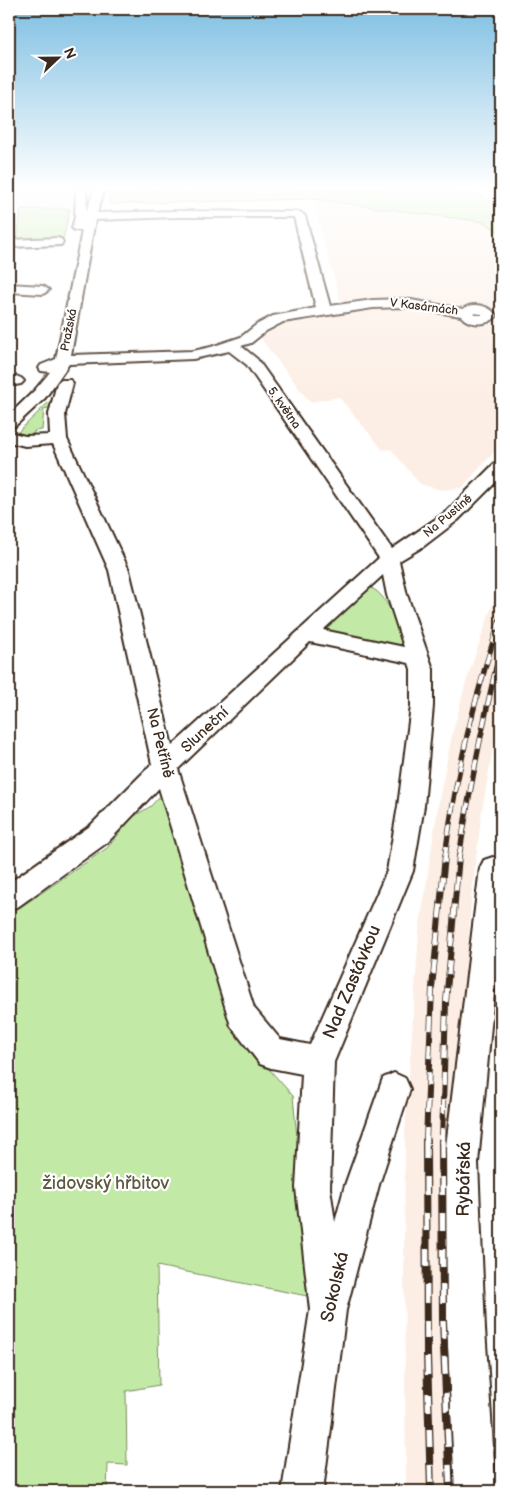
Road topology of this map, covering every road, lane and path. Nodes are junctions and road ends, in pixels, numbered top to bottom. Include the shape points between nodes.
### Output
1 (75, 259) edge
2 (82, 259) edge
3 (311, 259) edge
4 (9, 288) edge
5 (43, 290) dead end
6 (323, 311) junction
7 (465, 312) dead end
8 (67, 343) junction
9 (232, 346) junction
10 (130, 357) junction
11 (60, 365) junction
12 (9, 408) edge
13 (9, 423) edge
14 (15, 439) edge
15 (59, 439) junction
16 (9, 453) edge
17 (501, 467) edge
18 (389, 559) junction
19 (306, 634) junction
20 (418, 658) junction
21 (165, 767) junction
22 (493, 868) dead end
23 (9, 898) edge
24 (318, 1062) junction
25 (394, 1089) dead end
26 (328, 1310) junction
27 (303, 1491) edge
28 (475, 1491) edge

1 - 11 street, Pražská
2 - 8 street, Pražská
3 - 6 street
4 - 5 street
6 - 7 street, V Kasárnách via 391,302
6 - 9 street, V Kasárnách via 278,320
8 - 10 street via 82,353
8 - 11 street, Pražská
9 - 10 street via 193,355
9 - 18 street, 5. května via 252,362
10 - 11 street
11 - 12 street, Pražská via 46,368 33,386
11 - 13 street, Pražská via 42,392
11 - 15 street, Na Petříně
14 - 15 street
14 - 16 street
15 - 21 street, Na Petříně via 119,570
17 - 18 street, Na Pustině via 452,516
18 - 19 street, Na Pustině
18 - 20 street, Nad Zastávkou
19 - 20 street
19 - 21 street, Sluneční
20 - 24 street, Nad Zastávkou via 422,669 422,706 400,871
21 - 23 street, Sluneční via 99,834
21 - 24 street, Na Petříně via 242,1016 271,1053
22 - 28 street, Rybářská via 461,1163
24 - 26 street, Nad Zastávkou via 313,1188
25 - 26 street, Sokolská via 362,1185
26 - 27 street, Sokolská

